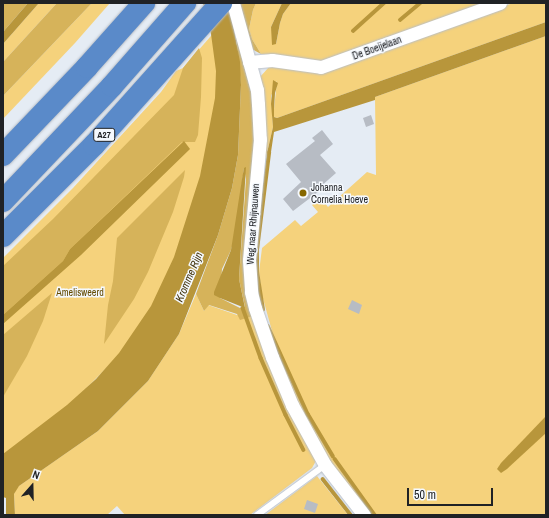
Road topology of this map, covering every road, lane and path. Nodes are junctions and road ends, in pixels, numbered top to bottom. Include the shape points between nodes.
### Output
1 (144, 3) edge
2 (185, 3) edge
3 (222, 3) edge
4 (233, 3) edge
5 (500, 3) edge
6 (249, 62) junction
7 (3, 155) edge
8 (3, 201) edge
9 (3, 236) edge
10 (325, 465) junction
11 (257, 515) edge
12 (364, 515) edge

1 - 7 highway
2 - 8 highway, A27 via 112,86
3 - 9 highway, A27 via 94,145
4 - 6 street, Weg naar Rhijnauwen
5 - 6 street, De Boeijelaan via 321,67 272,60
6 - 10 street, Weg naar Rhijnauwen via 257,90 260,139 249,244 251,292 272,357 292,405
10 - 11 lane
10 - 12 street, Weg naar Rhijnauwen

